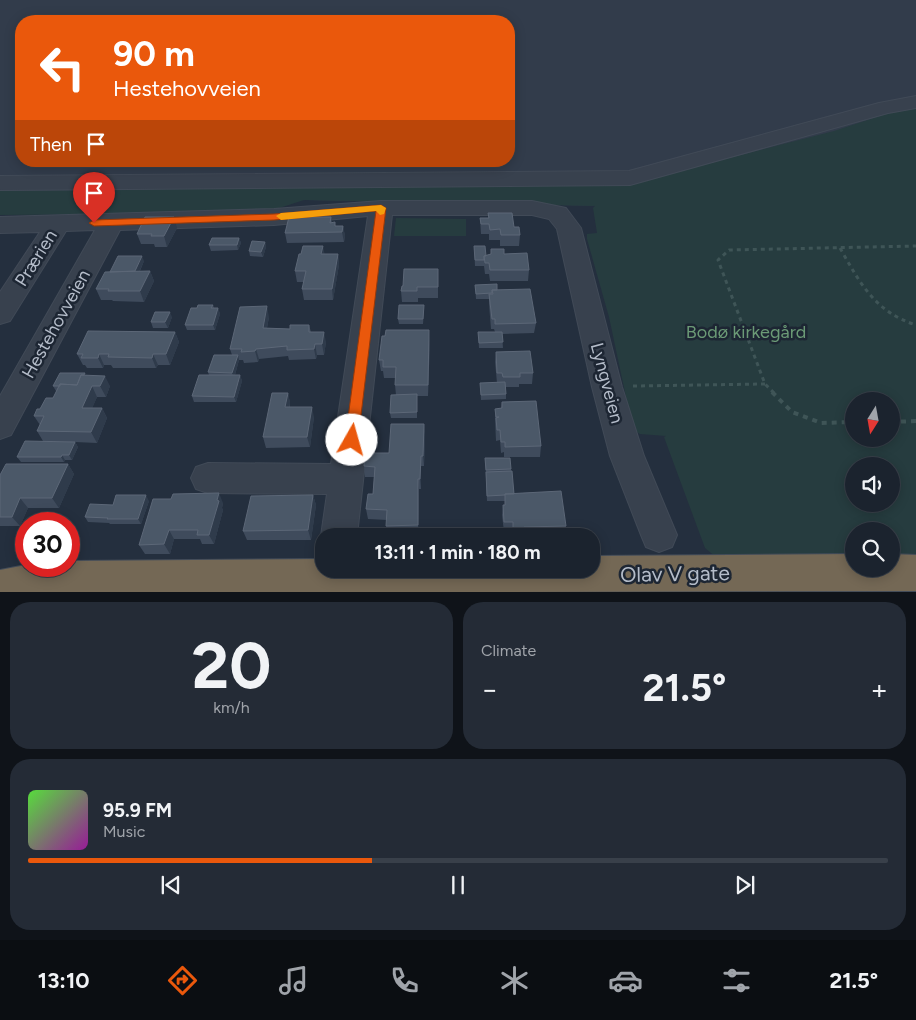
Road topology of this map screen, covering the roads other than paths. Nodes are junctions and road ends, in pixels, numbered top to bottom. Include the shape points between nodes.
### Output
1 (916, 102) edge
2 (0, 183) edge
3 (381, 208) junction
4 (112, 222) junction
5 (58, 224) junction
6 (0, 225) edge
7 (0, 314) edge
8 (0, 426) edge
9 (208, 478) dead end
10 (347, 479) junction
11 (340, 528) edge
12 (658, 535) dead end
13 (0, 572) edge
14 (916, 573) edge
15 (43, 580) junction
16 (0, 589) edge

1 - 2 street via 886,106 630,178
3 - 4 street via 274,217
3 - 10 street
3 - 12 street, Lyngveien via 532,208 557,213 569,228 627,456
4 - 5 street
4 - 8 street, Hestehovveien
5 - 6 street, Prærien
5 - 7 street, Prærien
9 - 10 street
10 - 11 street
13 - 15 highway, Olav V gate
14 - 15 highway, Olav V gate
15 - 16 highway, Olav V gate

